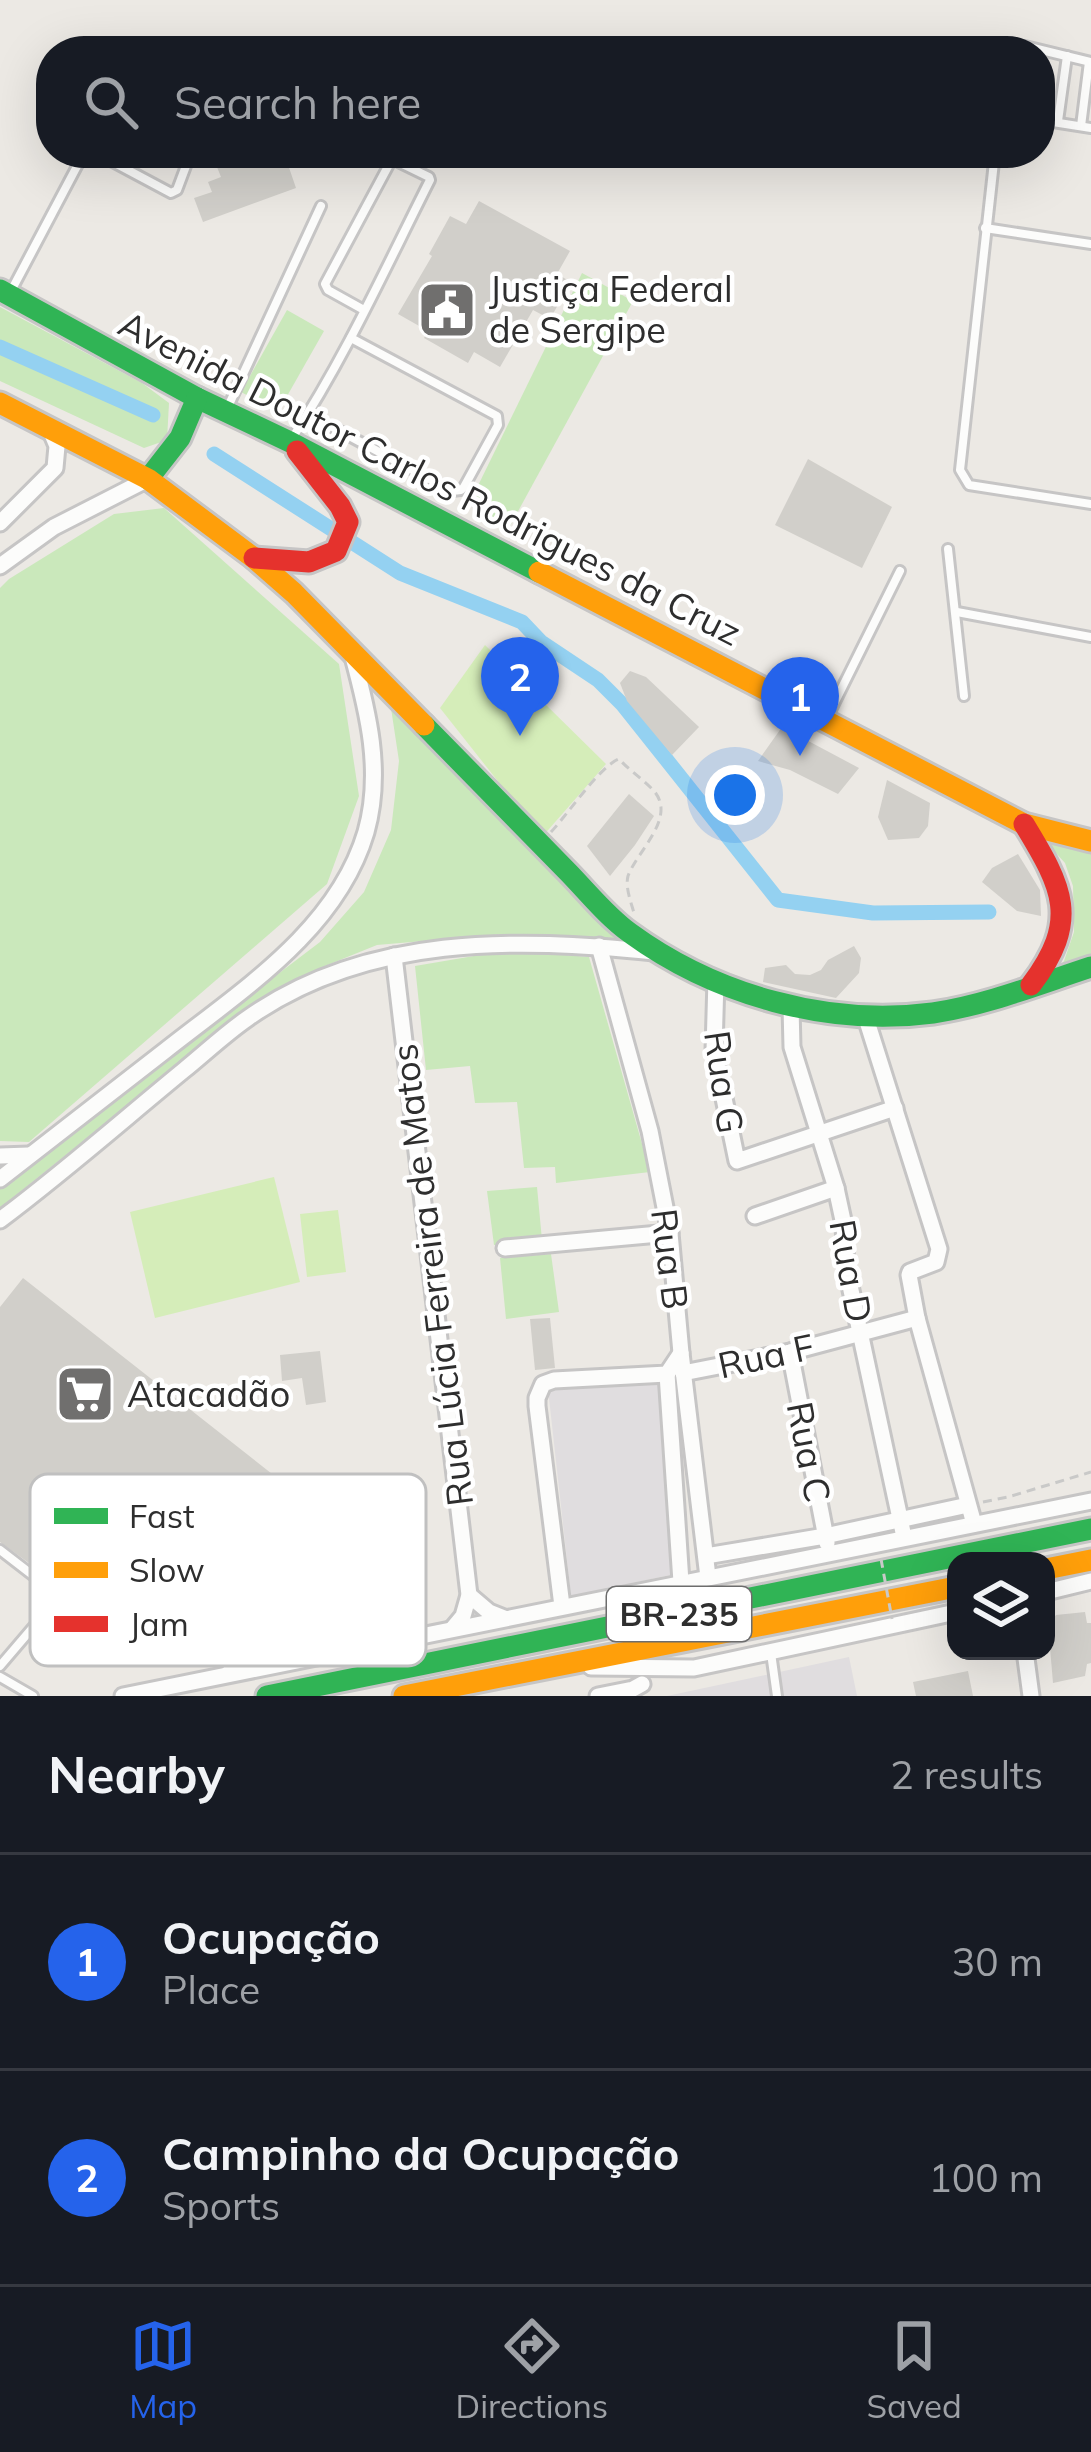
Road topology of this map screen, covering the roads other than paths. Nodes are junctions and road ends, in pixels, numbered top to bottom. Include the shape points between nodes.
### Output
1 (1055, 53) edge
2 (1067, 56) junction
3 (1090, 62) edge
4 (1055, 122) edge
5 (1058, 122) junction
6 (1086, 127) edge
7 (76, 168) edge
8 (124, 168) edge
9 (185, 168) edge
10 (387, 168) edge
11 (410, 168) edge
12 (993, 168) edge
13 (321, 206) dead end
14 (985, 228) junction
15 (1091, 244) edge
16 (4, 292) edge
17 (364, 310) junction
18 (351, 338) junction
19 (197, 398) junction
20 (0, 403) edge
21 (226, 411) junction
22 (308, 415) junction
23 (49, 428) junction
24 (290, 442) junction
25 (148, 479) junction
26 (1091, 504) edge
27 (0, 523) edge
28 (947, 549) dead end
29 (254, 558) junction
30 (0, 566) edge
31 (900, 571) dead end
32 (957, 612) junction
33 (1091, 638) edge
34 (351, 650) junction
35 (964, 696) dead end
36 (825, 720) junction
37 (1024, 824) junction
38 (1091, 841) edge
39 (599, 946) junction
40 (657, 952) junction
41 (394, 956) junction
42 (1091, 967) edge
43 (716, 980) junction
44 (1031, 986) junction
45 (791, 1007) junction
46 (865, 1015) junction
47 (895, 1108) junction
48 (820, 1133) junction
49 (32, 1154) junction
50 (0, 1156) edge
51 (0, 1179) edge
52 (836, 1188) junction
53 (755, 1216) dead end
54 (0, 1220) edge
55 (670, 1233) junction
56 (505, 1248) dead end
57 (917, 1318) junction
58 (861, 1334) junction
59 (790, 1352) junction
60 (675, 1374) junction
61 (1091, 1501) edge
62 (968, 1505) junction
63 (974, 1524) junction
64 (902, 1528) junction
65 (1091, 1529) edge
66 (827, 1544) junction
67 (0, 1550) edge
68 (706, 1556) junction
69 (1091, 1560) edge
70 (1055, 1567) edge
71 (30, 1573) edge
72 (708, 1577) junction
73 (1091, 1581) edge
74 (681, 1582) junction
75 (947, 1589) edge
76 (1055, 1590) edge
77 (470, 1595) junction
78 (562, 1606) junction
79 (947, 1614) edge
80 (503, 1618) junction
81 (453, 1628) junction
82 (30, 1631) edge
83 (426, 1634) edge
84 (771, 1652) junction
85 (1025, 1660) edge
86 (0, 1666) edge
87 (231, 1666) edge
88 (271, 1666) edge
89 (424, 1666) edge
90 (426, 1666) edge
91 (558, 1666) junction
92 (0, 1676) edge
93 (223, 1676) junction
94 (642, 1684) dead end
95 (33, 1696) edge
96 (123, 1696) edge
97 (267, 1696) edge
98 (404, 1696) edge
99 (598, 1696) edge
100 (778, 1696) edge
101 (1031, 1696) edge

1 - 2 lane
2 - 3 lane
2 - 5 lane
3 - 6 lane
4 - 5 lane
5 - 6 lane
7 - 16 lane
8 - 9 lane via 171,193
10 - 17 lane via 325,284
11 - 17 lane via 431,179
12 - 14 lane
13 - 21 lane
14 - 15 lane
14 - 26 lane via 960,470 969,485
16 - 19 main road, Avenida Doutor Carlos Rodrigues da Cruz
17 - 18 lane
18 - 22 lane
18 - 22 lane via 497,416 464,487 452,491
19 - 21 main road, Avenida Doutor Carlos Rodrigues da Cruz
19 - 25 main road via 180,438
20 - 23 main road
21 - 24 main road, Avenida Doutor Carlos Rodrigues da Cruz
22 - 24 lane
23 - 25 main road
23 - 27 street via 55,468
24 - 29 main road via 348,522 336,551 309,562
24 - 36 main road, Avenida Doutor Carlos Rodrigues da Cruz
25 - 29 main road
25 - 30 street via 54,527
28 - 32 lane
29 - 34 main road
31 - 36 lane
32 - 33 lane
32 - 35 lane
34 - 40 main road via 626,931
34 - 49 street via 375,783 366,830 339,892 284,955
36 - 37 main road, Avenida Doutor Carlos Rodrigues da Cruz
37 - 38 main road, Avenida Doutor Carlos Rodrigues da Cruz
37 - 44 main road via 1052,869 1062,919 1055,952
39 - 40 street
39 - 41 street via 518,942
39 - 55 street, Rua B
40 - 43 main road
41 - 54 street via 310,983 247,1018
41 - 77 street, Rua Lúcia Ferreira de Matos
42 - 44 main road
43 - 45 main road
43 - 48 street, Rua G via 714,1050 736,1161
44 - 46 main road via 937,1012
45 - 46 main road
45 - 48 street, Rua D via 793,1047
46 - 47 street
47 - 48 street, Rua G
47 - 57 street via 940,1252 937,1262 910,1273
48 - 52 street, Rua D
49 - 50 street
49 - 51 street
52 - 53 street
52 - 58 street, Rua D
55 - 56 street
55 - 60 street, Rua B via 681,1353
57 - 58 street, Rua F
57 - 62 street
58 - 59 street, Rua F
58 - 64 street, Rua D
59 - 60 street, Rua F
59 - 66 street, Rua C
60 - 68 street, Rua B
60 - 74 street, Rua B
60 - 78 street, Rua F via 543,1384 537,1406
61 - 63 street
62 - 63 street
62 - 64 street
63 - 64 street
64 - 66 street
65 - 90 main road, BR-235
66 - 68 street
66 - 72 street
67 - 71 lane
68 - 72 street, Rua B
69 - 70 main road
72 - 74 street
73 - 76 street
74 - 78 street
75 - 91 main road, BR-235
77 - 80 street
77 - 81 street
78 - 80 street
79 - 84 street
80 - 81 street
81 - 83 street
82 - 86 lane
84 - 91 street via 681,1670
84 - 100 lane
85 - 101 street
87 - 93 lane
88 - 93 street
89 - 97 main road, BR-235
91 - 98 main road, BR-235
92 - 95 lane
93 - 96 street
94 - 99 street

